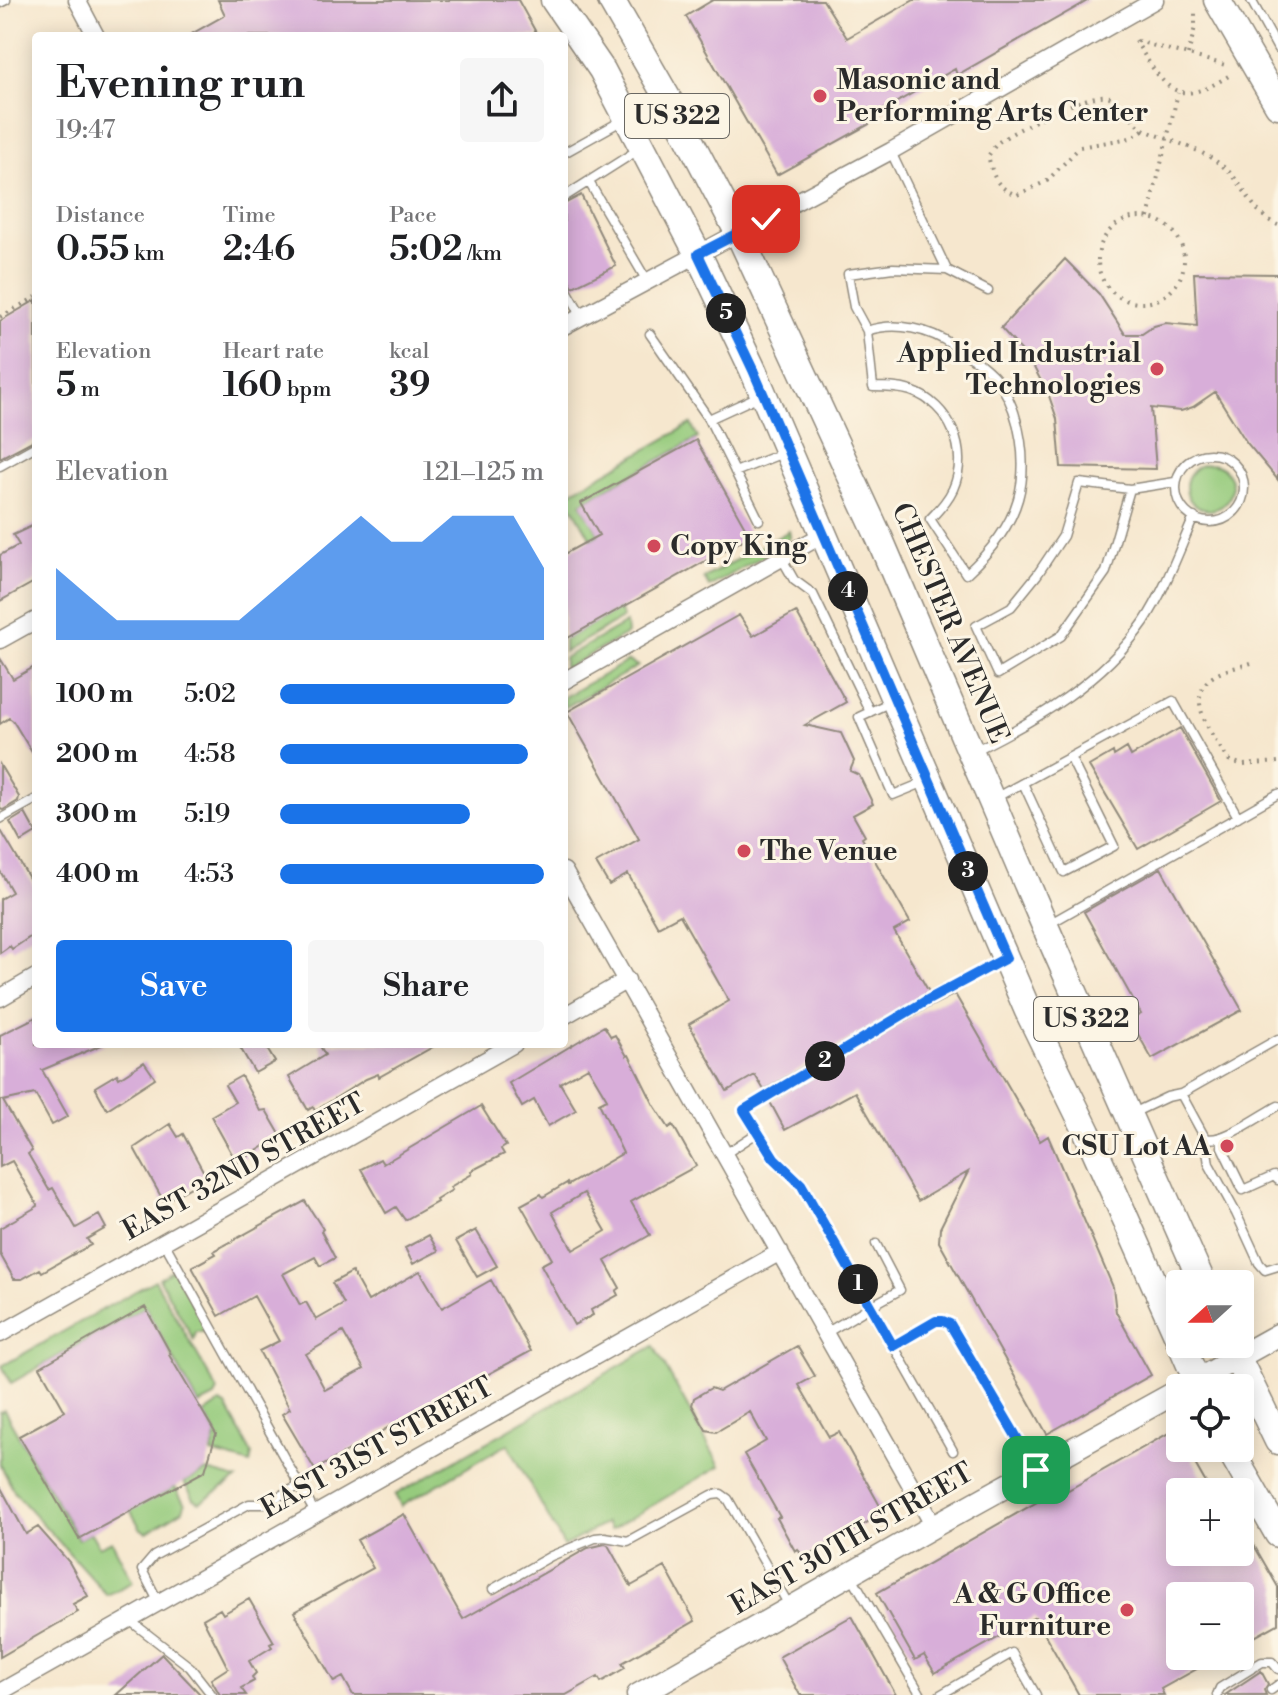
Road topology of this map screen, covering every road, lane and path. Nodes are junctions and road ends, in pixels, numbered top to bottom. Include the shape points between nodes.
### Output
1 (6, 0) edge
2 (77, 0) edge
3 (554, 0) edge
4 (611, 0) edge
5 (1155, 0) edge
6 (1251, 0) edge
7 (1206, 2) edge
8 (0, 3) edge
9 (94, 32) edge
10 (1278, 49) edge
11 (1188, 55) junction
12 (1178, 93) junction
13 (1278, 105) edge
14 (627, 118) junction
15 (1143, 130) junction
16 (1166, 138) junction
17 (642, 147) junction
18 (568, 151) edge
19 (891, 151) junction
20 (589, 182) junction
21 (568, 195) edge
22 (1148, 218) junction
23 (1278, 225) edge
24 (739, 234) junction
25 (698, 254) junction
26 (947, 270) junction
27 (647, 281) junction
28 (988, 291) dead end
29 (568, 292) edge
30 (32, 299) edge
31 (582, 316) junction
32 (0, 317) edge
33 (568, 324) edge
34 (867, 331) junction
35 (650, 334) dead end
36 (763, 394) junction
37 (709, 419) junction
38 (32, 448) edge
39 (788, 451) junction
40 (0, 466) edge
41 (735, 472) junction
42 (1175, 482) junction
43 (1130, 489) junction
44 (1194, 517) junction
45 (759, 520) dead end
46 (824, 534) junction
47 (781, 558) junction
48 (32, 622) edge
49 (0, 640) edge
50 (1251, 663) dead end
51 (568, 679) edge
52 (895, 700) junction
53 (870, 712) junction
54 (971, 753) junction
55 (1070, 757) junction
56 (1278, 762) edge
57 (929, 780) junction
58 (1023, 783) junction
59 (1278, 794) edge
60 (32, 801) edge
61 (991, 801) junction
62 (1238, 817) junction
63 (0, 819) edge
64 (568, 878) edge
65 (1045, 926) junction
66 (1006, 958) junction
67 (32, 979) edge
68 (627, 980) junction
69 (0, 998) edge
70 (568, 1014) edge
71 (1278, 1039) edge
72 (507, 1048) edge
73 (1181, 1094) junction
74 (1278, 1106) edge
75 (1128, 1115) junction
76 (757, 1133) junction
77 (1222, 1137) junction
78 (1205, 1138) junction
79 (725, 1154) junction
80 (1278, 1180) edge
81 (1243, 1190) junction
82 (1236, 1213) junction
83 (164, 1242) junction
84 (876, 1244) dead end
85 (780, 1252) junction
86 (1278, 1266) edge
87 (1197, 1270) edge
88 (871, 1306) junction
89 (1166, 1309) edge
90 (826, 1333) junction
91 (0, 1334) edge
92 (1278, 1335) edge
93 (1254, 1344) edge
94 (893, 1346) junction
95 (1226, 1358) edge
96 (1238, 1358) edge
97 (1205, 1374) edge
98 (1166, 1399) edge
99 (1278, 1441) edge
100 (953, 1451) dead end
101 (1237, 1462) edge
102 (1036, 1470) junction
103 (299, 1486) junction
104 (315, 1513) junction
105 (934, 1526) junction
106 (1278, 1534) edge
107 (850, 1574) junction
108 (493, 1589) dead end
109 (158, 1601) junction
110 (791, 1608) junction
111 (127, 1618) junction
112 (1278, 1669) edge
113 (0, 1692) edge
114 (212, 1695) edge
115 (638, 1695) edge
116 (921, 1695) edge
117 (940, 1695) edge
118 (1036, 1695) edge
119 (1217, 1695) edge

1 - 8 lane
2 - 9 street
3 - 14 main road, US 322
4 - 24 main road, CHESTER AVENUE / US 322
5 - 19 street
6 - 10 lane
7 - 11 path
7 - 13 main road
11 - 12 path via 1239,69 1191,94
11 - 12 path via 1135,40 1155,73
12 - 16 path
14 - 17 main road, US 322
14 - 18 lane
15 - 15 path via 1130,138 1080,147 1047,181 1017,195 1003,190 988,156 999,142 1087,97 1107,96
15 - 16 path
16 - 22 path
16 - 23 path via 1202,151 1228,170 1255,209
17 - 20 lane
17 - 25 main road, US 322
19 - 24 street
19 - 26 lane
20 - 21 lane
20 - 27 lane
22 - 22 path via 1121,222 1110,230 1098,255 1103,281 1112,292 1138,303 1152,302 1176,286 1184,258 1173,232
24 - 25 street
24 - 54 main road, CHESTER AVENUE / US 322 via 879,537
25 - 27 street
25 - 36 main road, US 322
26 - 28 lane
26 - 34 lane via 893,268 848,274 854,307
27 - 31 street
29 - 31 lane
30 - 32 path
31 - 33 street
34 - 34 lane via 873,387 896,387 925,397 952,428 960,465 953,489 930,519 966,574 993,546 1018,498 1020,437 1012,410 1001,385 984,367 936,333 899,327
35 - 37 lane
36 - 37 lane
36 - 39 main road, US 322
37 - 41 lane
38 - 40 lane
39 - 41 lane
39 - 46 main road, US 322
41 - 45 lane
42 - 43 lane
42 - 44 lane via 1177,499
42 - 44 lane via 1181,467 1194,456 1227,457 1239,468 1242,501 1232,514 1217,522
43 - 43 lane via 1106,572 1061,636 998,674 976,626 1011,607 1037,575 1063,536 1079,483
44 - 54 lane via 1161,593 1119,653 1022,727
46 - 47 street
46 - 52 main road, US 322
47 - 51 street
47 - 53 lane via 794,580 813,594
48 - 49 street
50 - 56 path via 1214,676 1202,687 1199,703 1229,760 1243,765
52 - 53 lane
52 - 57 main road, US 322
53 - 57 lane via 859,717 893,795
54 - 61 main road, CHESTER AVENUE / US 322
55 - 58 lane
55 - 58 lane via 1114,846 1064,872
55 - 62 lane via 1173,701
57 - 66 main road, US 322
58 - 61 lane
59 - 62 lane
60 - 63 lane
61 - 65 main road, CHESTER AVENUE / US 322
62 - 65 lane
64 - 68 street
65 - 75 main road, CHESTER AVENUE / US 322
66 - 76 lane via 744,1110
66 - 89 main road, US 322
67 - 69 street
68 - 70 street
68 - 79 street
71 - 73 lane
72 - 83 street, EAST 32ND STREET
73 - 75 lane
73 - 78 lane
74 - 77 lane
75 - 87 main road, CHESTER AVENUE / US 322
76 - 79 lane
76 - 88 lane via 801,1184
77 - 78 lane
77 - 81 lane
78 - 82 lane via 1209,1164
79 - 85 street
80 - 81 lane via 1274,1176
81 - 82 lane
82 - 86 lane via 1259,1263 1265,1270
83 - 91 street, EAST 32ND STREET
83 - 103 lane
84 - 88 lane via 900,1290
85 - 90 street
85 - 104 street, EAST 31ST STREET
88 - 90 lane
88 - 94 lane
90 - 105 street
92 - 93 main road, EAST 30TH STREET
94 - 100 lane
94 - 102 lane via 936,1321 950,1324
95 - 97 main road, EAST 30TH STREET
96 - 99 main road
98 - 102 main road, EAST 30TH STREET
101 - 106 main road
102 - 105 main road, EAST 30TH STREET
103 - 104 lane
103 - 109 lane via 264,1504 249,1504 154,1556 142,1570
104 - 109 street, EAST 31ST STREET
105 - 107 main road, EAST 30TH STREET
107 - 110 main road, EAST 30TH STREET
107 - 116 lane
108 - 110 lane via 551,1556 595,1538 628,1541 721,1494
109 - 111 street, EAST 31ST STREET
110 - 115 main road, EAST 30TH STREET
111 - 113 street, EAST 31ST STREET
111 - 114 lane via 190,1667
112 - 119 lane via 1272,1662 1262,1662
117 - 118 lane via 1012,1653

